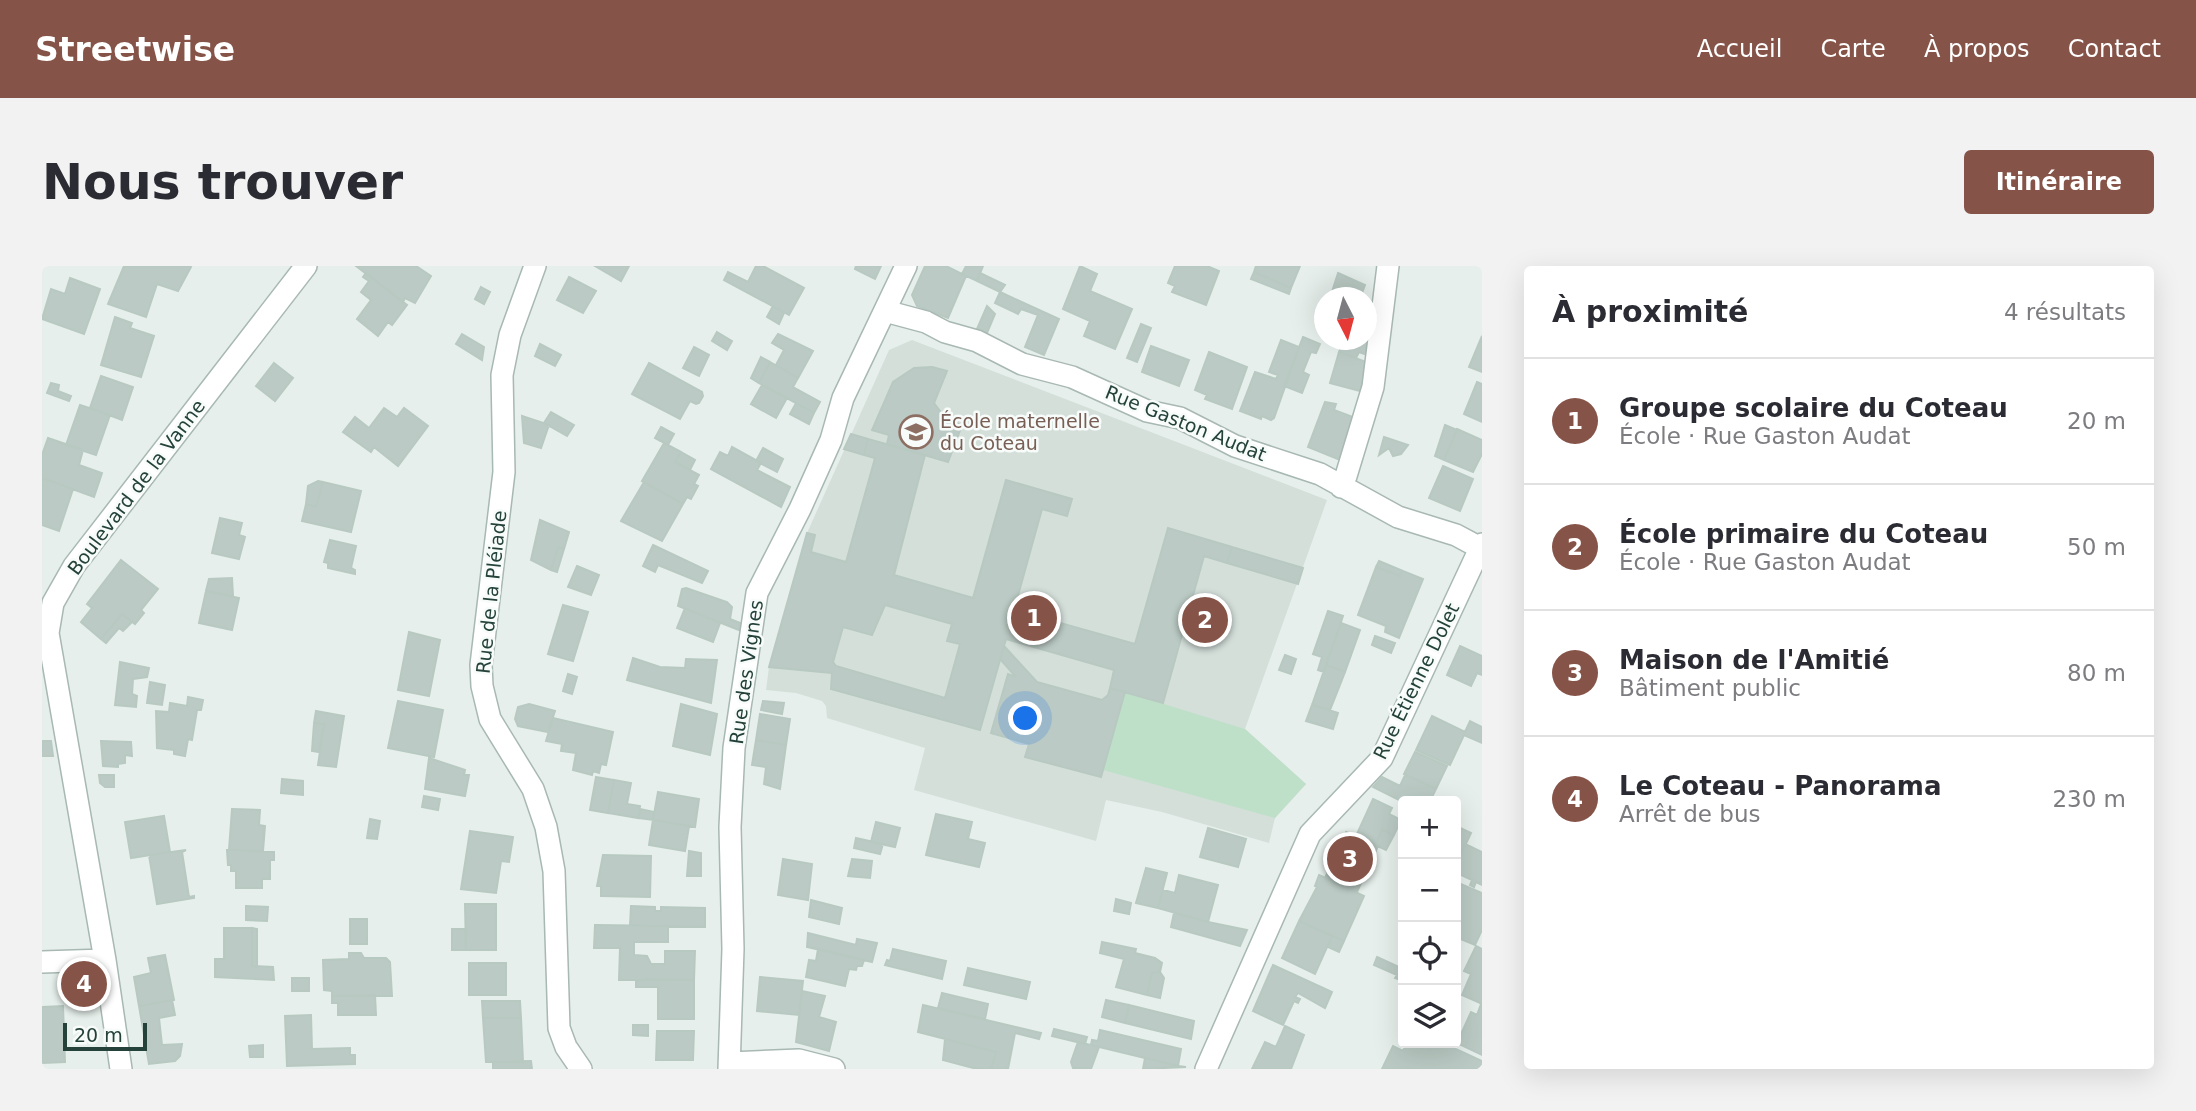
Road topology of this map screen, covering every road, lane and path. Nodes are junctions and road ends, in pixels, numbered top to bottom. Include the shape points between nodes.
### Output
1 (279, 266) edge
2 (536, 266) edge
3 (906, 266) edge
4 (1388, 266) edge
5 (303, 270) edge
6 (886, 311) junction
7 (1341, 487) junction
8 (1481, 547) edge
9 (97, 960) junction
10 (42, 962) edge
11 (729, 1066) edge
12 (121, 1069) edge
13 (581, 1069) edge
14 (834, 1069) edge
15 (1206, 1069) edge

1 - 5 street
2 - 13 street, Rue de la Pléiade via 510,335 502,375 504,472 482,686 490,719 533,789 546,827 554,871 559,1028
3 - 6 street, Rue des Vignes
4 - 7 street via 1373,387
5 - 9 street, Boulevard de la Vanne via 74,566 53,603 48,633 85,856
6 - 7 street, Rue Gaston Audat via 977,341 1022,364 1072,377 1147,411 1180,418 1216,438 1320,474
6 - 11 street, Rue des Vignes via 843,398 831,440 800,509 757,593 734,748
7 - 8 street, Rue Gaston Audat via 1398,517
8 - 15 street, Rue Étienne Dolet via 1382,758 1310,834
9 - 10 street
9 - 12 street, Boulevard de la Vanne
11 - 14 street via 799,1060

